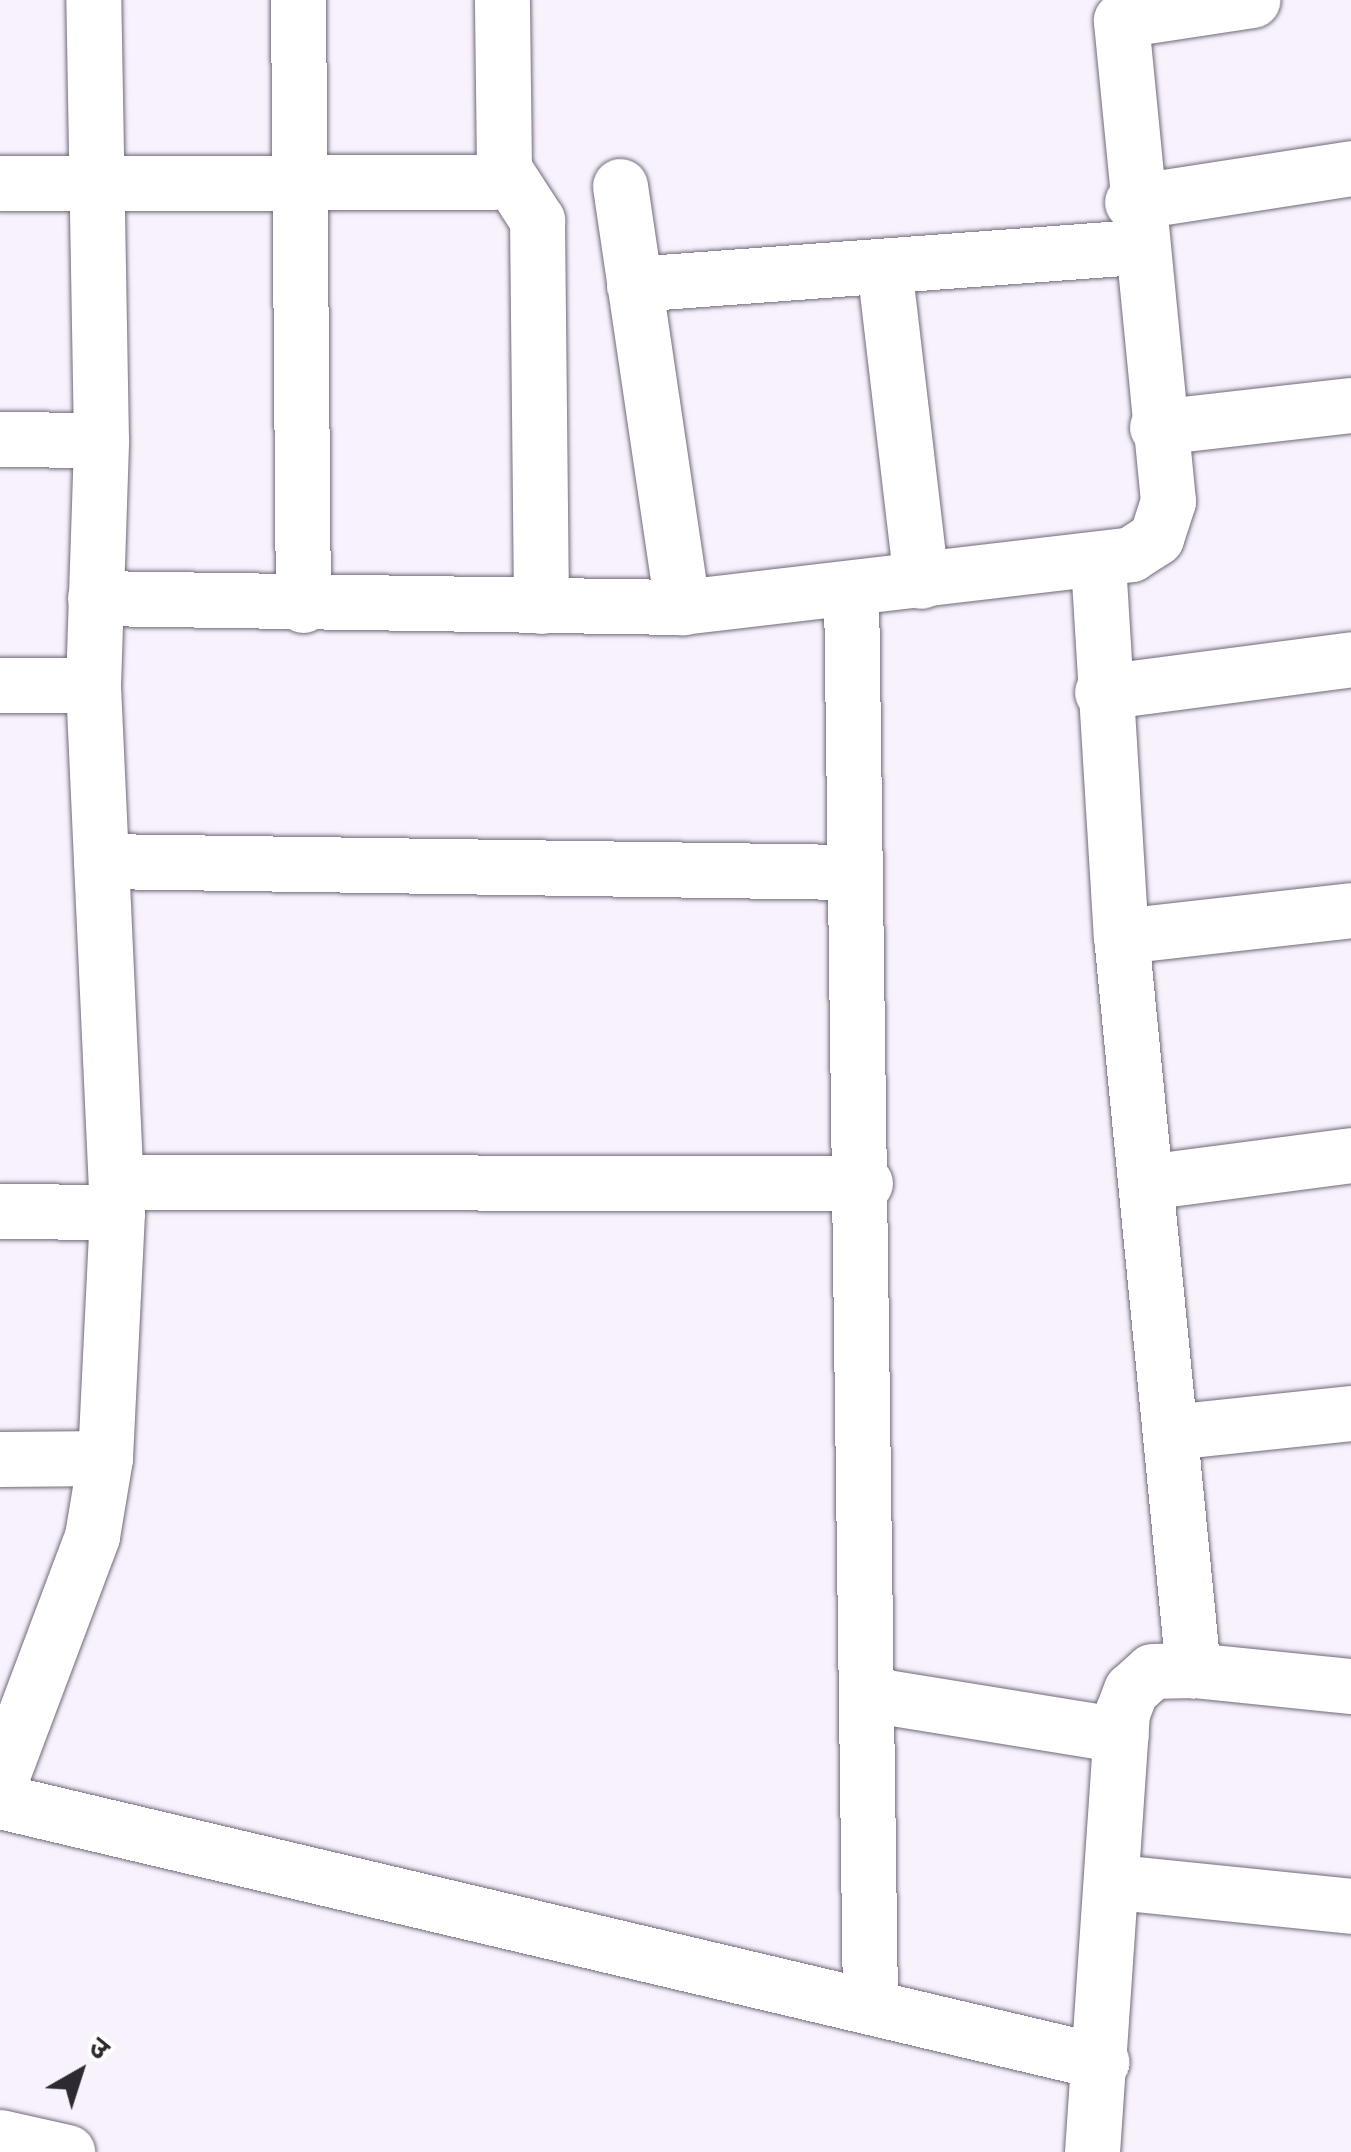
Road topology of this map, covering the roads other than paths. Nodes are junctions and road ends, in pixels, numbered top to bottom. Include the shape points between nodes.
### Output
1 (93, 0) edge
2 (298, 0) edge
3 (502, 0) edge
4 (1252, 0) edge
5 (1351, 168) edge
6 (504, 170) junction
7 (300, 180) junction
8 (99, 182) junction
9 (0, 183) edge
10 (620, 186) dead end
11 (1134, 225) junction
12 (884, 266) junction
13 (634, 284) junction
14 (1351, 405) edge
15 (1157, 428) junction
16 (0, 439) edge
17 (102, 440) junction
18 (1098, 562) junction
19 (922, 581) junction
20 (851, 589) junction
21 (94, 598) junction
22 (303, 605) junction
23 (541, 606) junction
24 (682, 606) junction
25 (1351, 659) edge
26 (0, 685) edge
27 (93, 686) junction
28 (1102, 692) junction
29 (101, 861) junction
30 (854, 872) junction
31 (1351, 910) edge
32 (1121, 936) junction
33 (1351, 1156) edge
34 (1148, 1182) junction
35 (865, 1183) junction
36 (116, 1197) junction
37 (0, 1211) edge
38 (1351, 1414) edge
39 (1170, 1432) junction
40 (106, 1458) junction
41 (0, 1459) edge
42 (1193, 1670) junction
43 (1351, 1686) edge
44 (868, 1694) junction
45 (16, 1696) edge
46 (1121, 1735) junction
47 (0, 1781) edge
48 (0, 1802) edge
49 (1116, 1882) junction
50 (1351, 1906) edge
51 (870, 2007) junction
52 (1102, 2062) junction
53 (0, 2137) edge
54 (67, 2152) edge
55 (1092, 2152) edge

1 - 8 street
2 - 7 street
3 - 6 street
4 - 11 street via 1120,20
5 - 11 street
6 - 7 street via 485,182
6 - 23 street via 537,220
7 - 8 street
7 - 22 street
8 - 9 street
8 - 17 street
10 - 13 street
11 - 12 street
11 - 15 street
12 - 13 street
12 - 19 street
13 - 24 street
14 - 15 street
15 - 18 street via 1164,526 1131,554
16 - 17 street
17 - 21 street
18 - 19 street
18 - 28 street
19 - 20 street
20 - 24 street
20 - 30 street
21 - 22 street
21 - 27 street
22 - 23 street
23 - 24 street
25 - 28 street
26 - 27 street
27 - 29 street
28 - 32 street
29 - 30 street
29 - 36 street
30 - 35 street
31 - 32 street
32 - 34 street
33 - 34 street
34 - 39 street
35 - 36 street
35 - 44 street
36 - 37 street
36 - 40 street
38 - 39 street
39 - 42 street
40 - 41 street
40 - 45 street via 92,1536
42 - 43 street
42 - 46 street via 1140,1678
44 - 46 street
44 - 51 street
45 - 47 street
46 - 49 street
48 - 51 street
49 - 50 street
49 - 52 street
51 - 52 street
52 - 55 street
53 - 54 street

